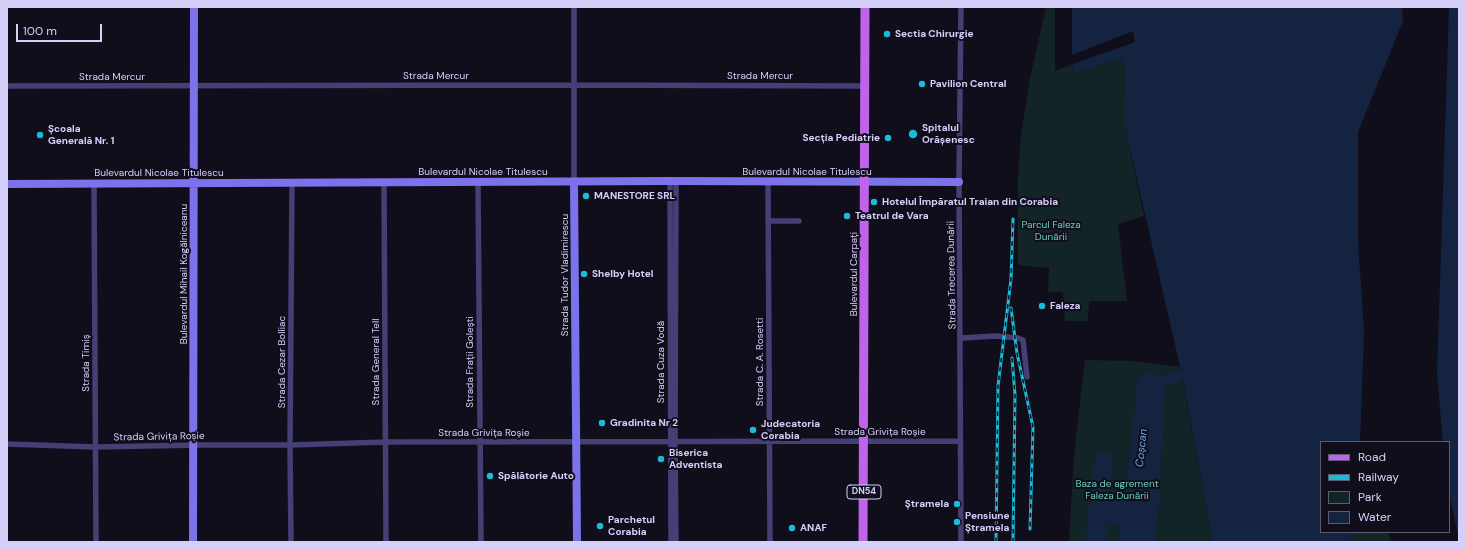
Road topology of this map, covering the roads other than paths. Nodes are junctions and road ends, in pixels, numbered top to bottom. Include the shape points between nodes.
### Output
1 (194, 7) edge
2 (574, 7) edge
3 (865, 7) edge
4 (962, 7) edge
5 (574, 85) junction
6 (7, 86) edge
7 (194, 86) junction
8 (865, 86) junction
9 (673, 181) junction
10 (768, 181) junction
11 (384, 182) junction
12 (478, 182) junction
13 (574, 182) junction
14 (866, 182) junction
15 (959, 182) junction
16 (194, 183) junction
17 (292, 183) junction
18 (7, 184) edge
19 (94, 184) junction
20 (768, 221) junction
21 (799, 221) dead end
22 (961, 338) junction
23 (1027, 377) dead end
24 (960, 441) junction
25 (386, 442) junction
26 (480, 442) junction
27 (576, 442) junction
28 (673, 442) junction
29 (769, 442) junction
30 (864, 442) junction
31 (7, 444) edge
32 (193, 445) junction
33 (290, 445) junction
34 (95, 447) junction
35 (96, 542) edge
36 (194, 542) edge
37 (291, 542) edge
38 (386, 542) edge
39 (480, 542) edge
40 (577, 542) edge
41 (671, 542) edge
42 (676, 542) edge
43 (770, 542) edge
44 (863, 542) edge
45 (961, 542) edge

1 - 7 street, Bulevardul Mihail Kogălniceanu
2 - 5 street, Strada Tudor Vladimirescu
3 - 8 main road, Bulevardul Carpați / DN54
4 - 15 street, Strada Trecerea Dunării
5 - 7 street, Strada Mercur
5 - 8 street, Strada Mercur
5 - 13 street, Strada Tudor Vladimirescu
6 - 7 street, Strada Mercur
7 - 16 street, Bulevardul Mihail Kogălniceanu
8 - 14 main road, Bulevardul Carpați / DN54
9 - 10 street, Bulevardul Nicolae Titulescu
9 - 13 street, Bulevardul Nicolae Titulescu
9 - 28 street, Strada Cuza Vodă
10 - 14 street, Bulevardul Nicolae Titulescu
10 - 20 street, Strada C. A. Rosetti
11 - 12 street, Bulevardul Nicolae Titulescu
11 - 17 street, Bulevardul Nicolae Titulescu
11 - 25 street, Strada General Tell
12 - 13 street, Bulevardul Nicolae Titulescu
12 - 26 street, Strada Frații Golești
13 - 27 street, Strada Tudor Vladimirescu
14 - 15 street, Bulevardul Nicolae Titulescu
14 - 30 main road, Bulevardul Carpați / DN54
15 - 22 street, Strada Trecerea Dunării
16 - 17 street, Bulevardul Nicolae Titulescu
16 - 19 street, Bulevardul Nicolae Titulescu
16 - 32 street, Bulevardul Mihail Kogălniceanu
17 - 33 street, Strada Cezar Bolliac
18 - 19 street, Bulevardul Nicolae Titulescu
19 - 34 street, Strada Timiș
20 - 21 street
20 - 29 street, Strada C. A. Rosetti
22 - 23 street via 995,336 1023,340
22 - 24 street, Strada Trecerea Dunării
24 - 30 street, Strada Grivița Roșie
24 - 45 street, Strada Trecerea Dunării
25 - 26 street, Strada Grivița Roșie
25 - 33 street, Strada Grivița Roșie
25 - 38 street, Strada General Tell
26 - 27 street, Strada Grivița Roșie
26 - 39 street, Strada Frații Golești
27 - 28 street, Strada Grivița Roșie
27 - 40 street, Strada Tudor Vladimirescu
28 - 29 street, Strada Grivița Roșie
28 - 41 street, Strada Cuza Vodă
28 - 42 street, Strada Cuza Vodă
29 - 30 street, Strada Grivița Roșie
29 - 43 street, Strada C. A. Rosetti
30 - 44 main road, Bulevardul Carpați / DN54
31 - 34 street, Strada Grivița Roșie
32 - 33 street, Strada Grivița Roșie
32 - 34 street, Strada Grivița Roșie
32 - 36 street, Bulevardul Mihail Kogălniceanu
33 - 37 street, Strada Cezar Bolliac
34 - 35 street, Strada Timiș

